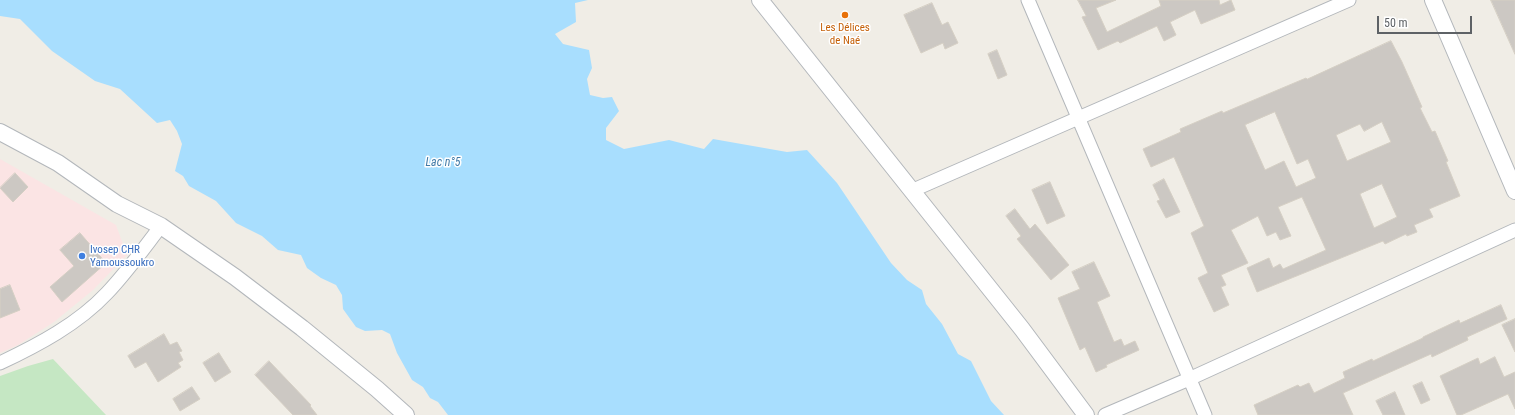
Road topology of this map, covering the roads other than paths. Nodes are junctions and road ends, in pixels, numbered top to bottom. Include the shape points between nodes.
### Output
1 (760, 0) edge
2 (1028, 0) edge
3 (1349, 0) edge
4 (1433, 0) edge
5 (1078, 118) junction
6 (0, 132) edge
7 (911, 191) junction
8 (1515, 191) edge
9 (161, 226) junction
10 (1515, 230) edge
11 (0, 363) edge
12 (1189, 379) junction
13 (406, 415) edge
14 (1086, 415) edge
15 (1105, 415) edge
16 (1204, 415) edge

1 - 7 street
2 - 5 street
3 - 5 street
4 - 8 street
5 - 7 street
5 - 12 street
6 - 9 street via 58,163 117,204
7 - 14 street via 1022,329
9 - 11 street via 107,293 80,317 55,334
9 - 13 street via 235,277 296,324
10 - 12 street
12 - 15 street
12 - 16 street

